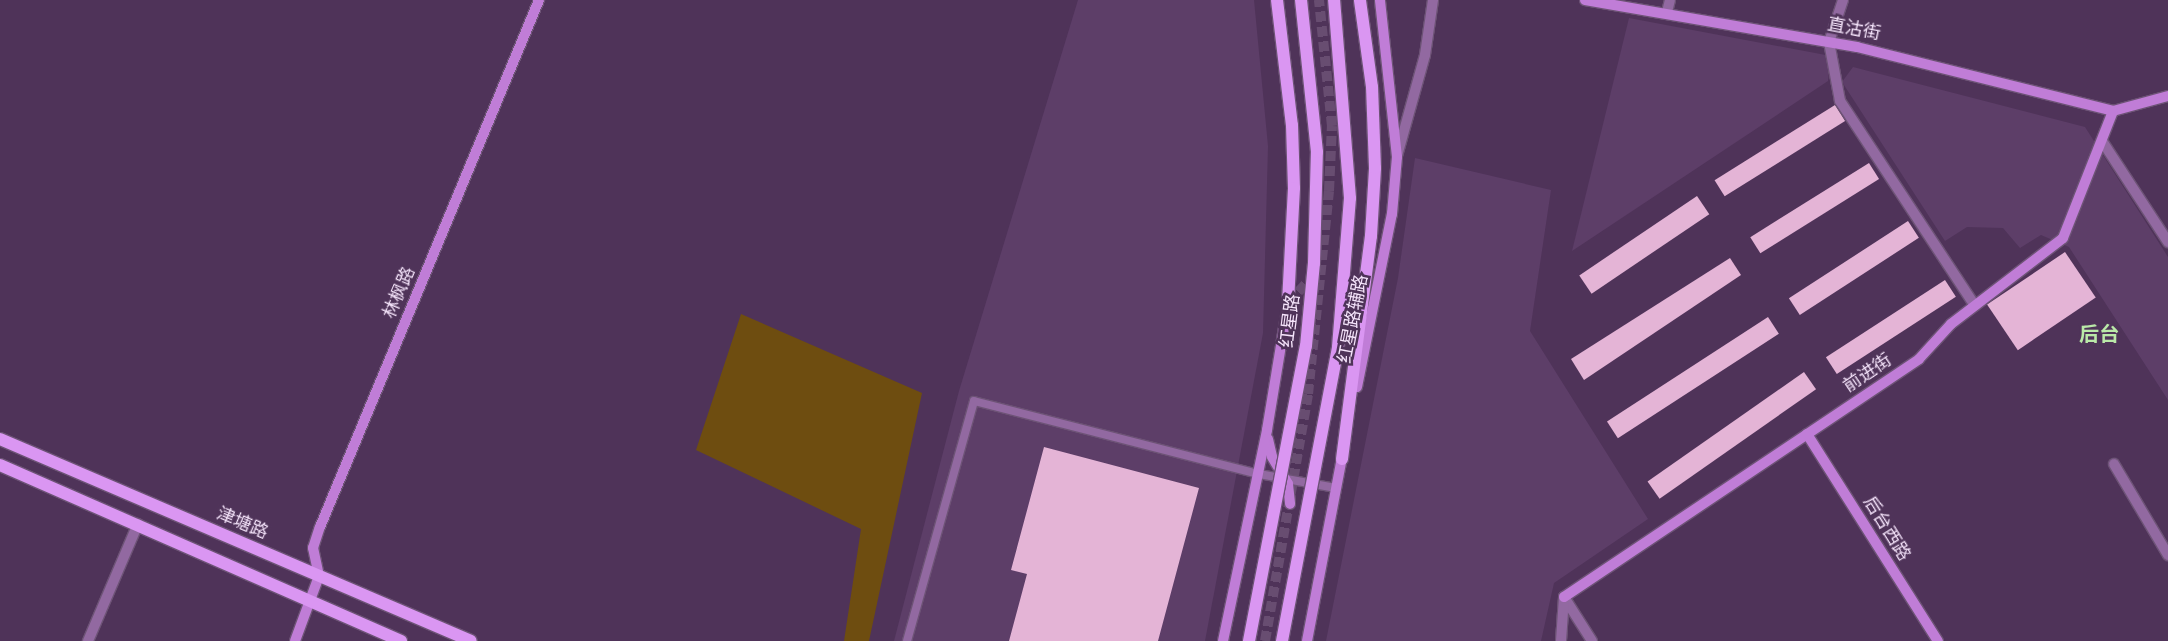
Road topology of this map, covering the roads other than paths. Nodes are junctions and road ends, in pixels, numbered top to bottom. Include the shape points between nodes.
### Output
1 (539, 0) edge
2 (1277, 0) edge
3 (1301, 0) edge
4 (1334, 0) edge
5 (1360, 0) edge
6 (1380, 0) edge
7 (1433, 0) edge
8 (1584, 0) edge
9 (1670, 0) edge
10 (1843, 0) edge
11 (1667, 12) junction
12 (1828, 42) junction
13 (2168, 96) edge
14 (2113, 111) junction
15 (2102, 141) junction
16 (1397, 157) junction
17 (2168, 242) edge
18 (1288, 303) joint
19 (1975, 306) junction
20 (1267, 430) junction
21 (1807, 434) junction
22 (0, 439) edge
23 (1342, 459) junction
24 (2114, 464) dead end
25 (0, 465) edge
26 (1259, 474) junction
27 (1285, 479) junction
28 (1336, 488) junction
29 (1290, 504) dead end
30 (138, 524) junction
31 (2168, 555) edge
32 (319, 576) junction
33 (1564, 597) junction
34 (312, 601) junction
35 (88, 641) edge
36 (295, 641) edge
37 (401, 641) edge
38 (471, 641) edge
39 (907, 641) edge
40 (1223, 641) edge
41 (1249, 641) edge
42 (1282, 641) edge
43 (1307, 641) edge
44 (1561, 641) edge
45 (1592, 641) edge
46 (1938, 641) edge

1 - 32 street, 林枫路 via 320,527 313,548
2 - 18 main road via 1292,125 1294,188
3 - 41 main road, 红星路, bridge via 1317,143 1314,263 1306,346
4 - 42 main road, bridge via 1350,198 1339,337
5 - 23 main road via 1372,87 1375,168 1371,236
6 - 16 street, 红星路辅路
7 - 16 street via 1425,54
8 - 11 street, 直沽街
9 - 11 street
10 - 12 street
11 - 12 street, 直沽街
12 - 14 street, 直沽街
12 - 19 street via 1840,101
13 - 14 street
14 - 15 street, 前进街
15 - 17 street
15 - 19 street, 前进街 via 2063,238
16 - 23 street, 红星路辅路 via 1392,214
18 - 20 street
19 - 21 street, 前进街 via 1920,359
20 - 26 street
20 - 27 street via 1272,457
21 - 33 street, 前进街
21 - 46 street, 后台西路
22 - 32 main road, 津塘路
23 - 28 street, 红星路辅路
24 - 31 street
25 - 30 main road
26 - 27 lane
26 - 39 lane via 974,401
26 - 40 street
27 - 28 lane
27 - 29 street
28 - 43 street, 红星路辅路
30 - 34 main road
30 - 35 street
32 - 34 street, 林枫路
32 - 38 main road, 津塘路
33 - 44 street
33 - 45 street
34 - 36 street, 林枫路
34 - 37 main road

